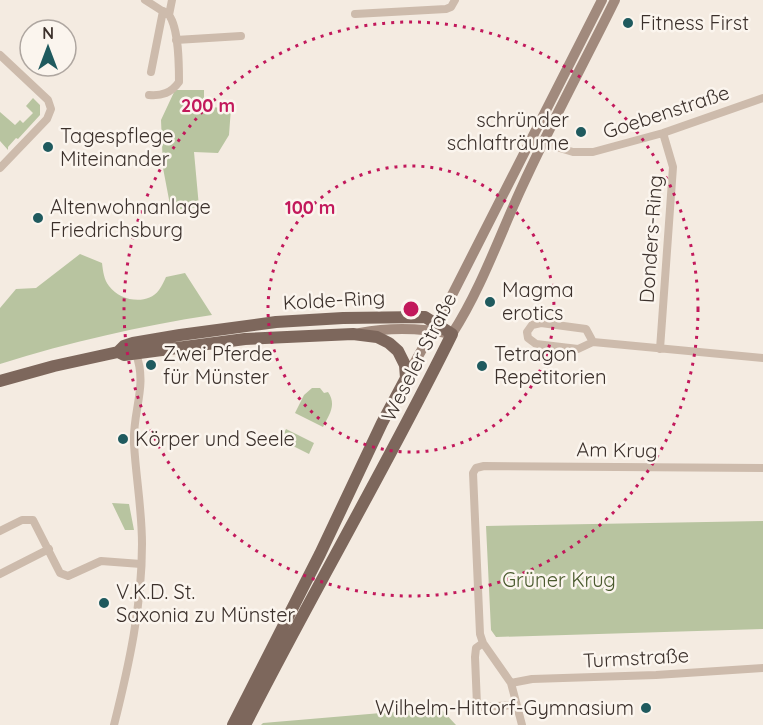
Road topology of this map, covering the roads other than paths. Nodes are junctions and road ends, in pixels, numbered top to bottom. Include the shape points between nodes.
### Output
1 (145, 0) edge
2 (172, 0) edge
3 (455, 0) edge
4 (602, 0) edge
5 (615, 0) edge
6 (166, 13) junction
7 (355, 14) dead end
8 (241, 36) dead end
9 (176, 40) junction
10 (0, 55) edge
11 (151, 72) dead end
12 (149, 95) dead end
13 (763, 98) edge
14 (663, 133) junction
15 (543, 144) junction
16 (0, 168) edge
17 (433, 327) junction
18 (353, 334) junction
19 (452, 334) junction
20 (593, 342) junction
21 (660, 349) junction
22 (118, 352) junction
23 (136, 354) junction
24 (763, 358) edge
25 (406, 378) junction
26 (0, 381) edge
27 (763, 468) edge
28 (0, 531) edge
29 (49, 549) junction
30 (141, 564) junction
31 (0, 574) edge
32 (483, 643) junction
33 (763, 668) edge
34 (511, 683) junction
35 (516, 705) junction
36 (114, 725) edge
37 (232, 725) edge
38 (245, 725) edge
39 (522, 725) edge

1 - 6 street
2 - 6 street
3 - 7 street via 446,9
4 - 17 main road, Weseler Straße
5 - 15 main road, Weseler Straße
6 - 9 street via 173,20
6 - 11 street
8 - 9 street
9 - 12 street via 179,82 170,92
10 - 16 street via 48,100 51,109 47,119
13 - 14 street, Goebenstraße
14 - 15 street, Goebenstraße via 593,152 573,152
14 - 21 street, Donders-Ring via 673,167
15 - 19 main road, Weseler Straße
17 - 18 main road, Kolde-Ring
17 - 19 main road, Kolde-Ring
17 - 22 main road, Kolde-Ring via 425,317 407,316 276,322 133,343
17 - 25 main road, Weseler Straße
18 - 23 main road, Kolde-Ring via 245,339
18 - 25 main road, Kolde-Ring via 381,339 394,346 403,357
19 - 38 main road, Weseler Straße
20 - 20 street via 586,329 578,326 540,323 526,332 536,344 578,349
20 - 21 street
21 - 24 street
22 - 23 main road, Kolde-Ring via 124,356
22 - 26 main road, Kolde-Ring
23 - 30 street via 141,373 134,443 140,493
25 - 37 main road, Weseler Straße
27 - 32 street, Am Krug via 476,468 473,472
28 - 29 street via 22,520 33,520
29 - 30 street via 64,576 101,561
29 - 31 street
30 - 36 street via 138,614
32 - 34 street
32 - 35 street via 476,648 474,657 477,705
33 - 34 street, Turmstraße
34 - 35 street
35 - 39 street

